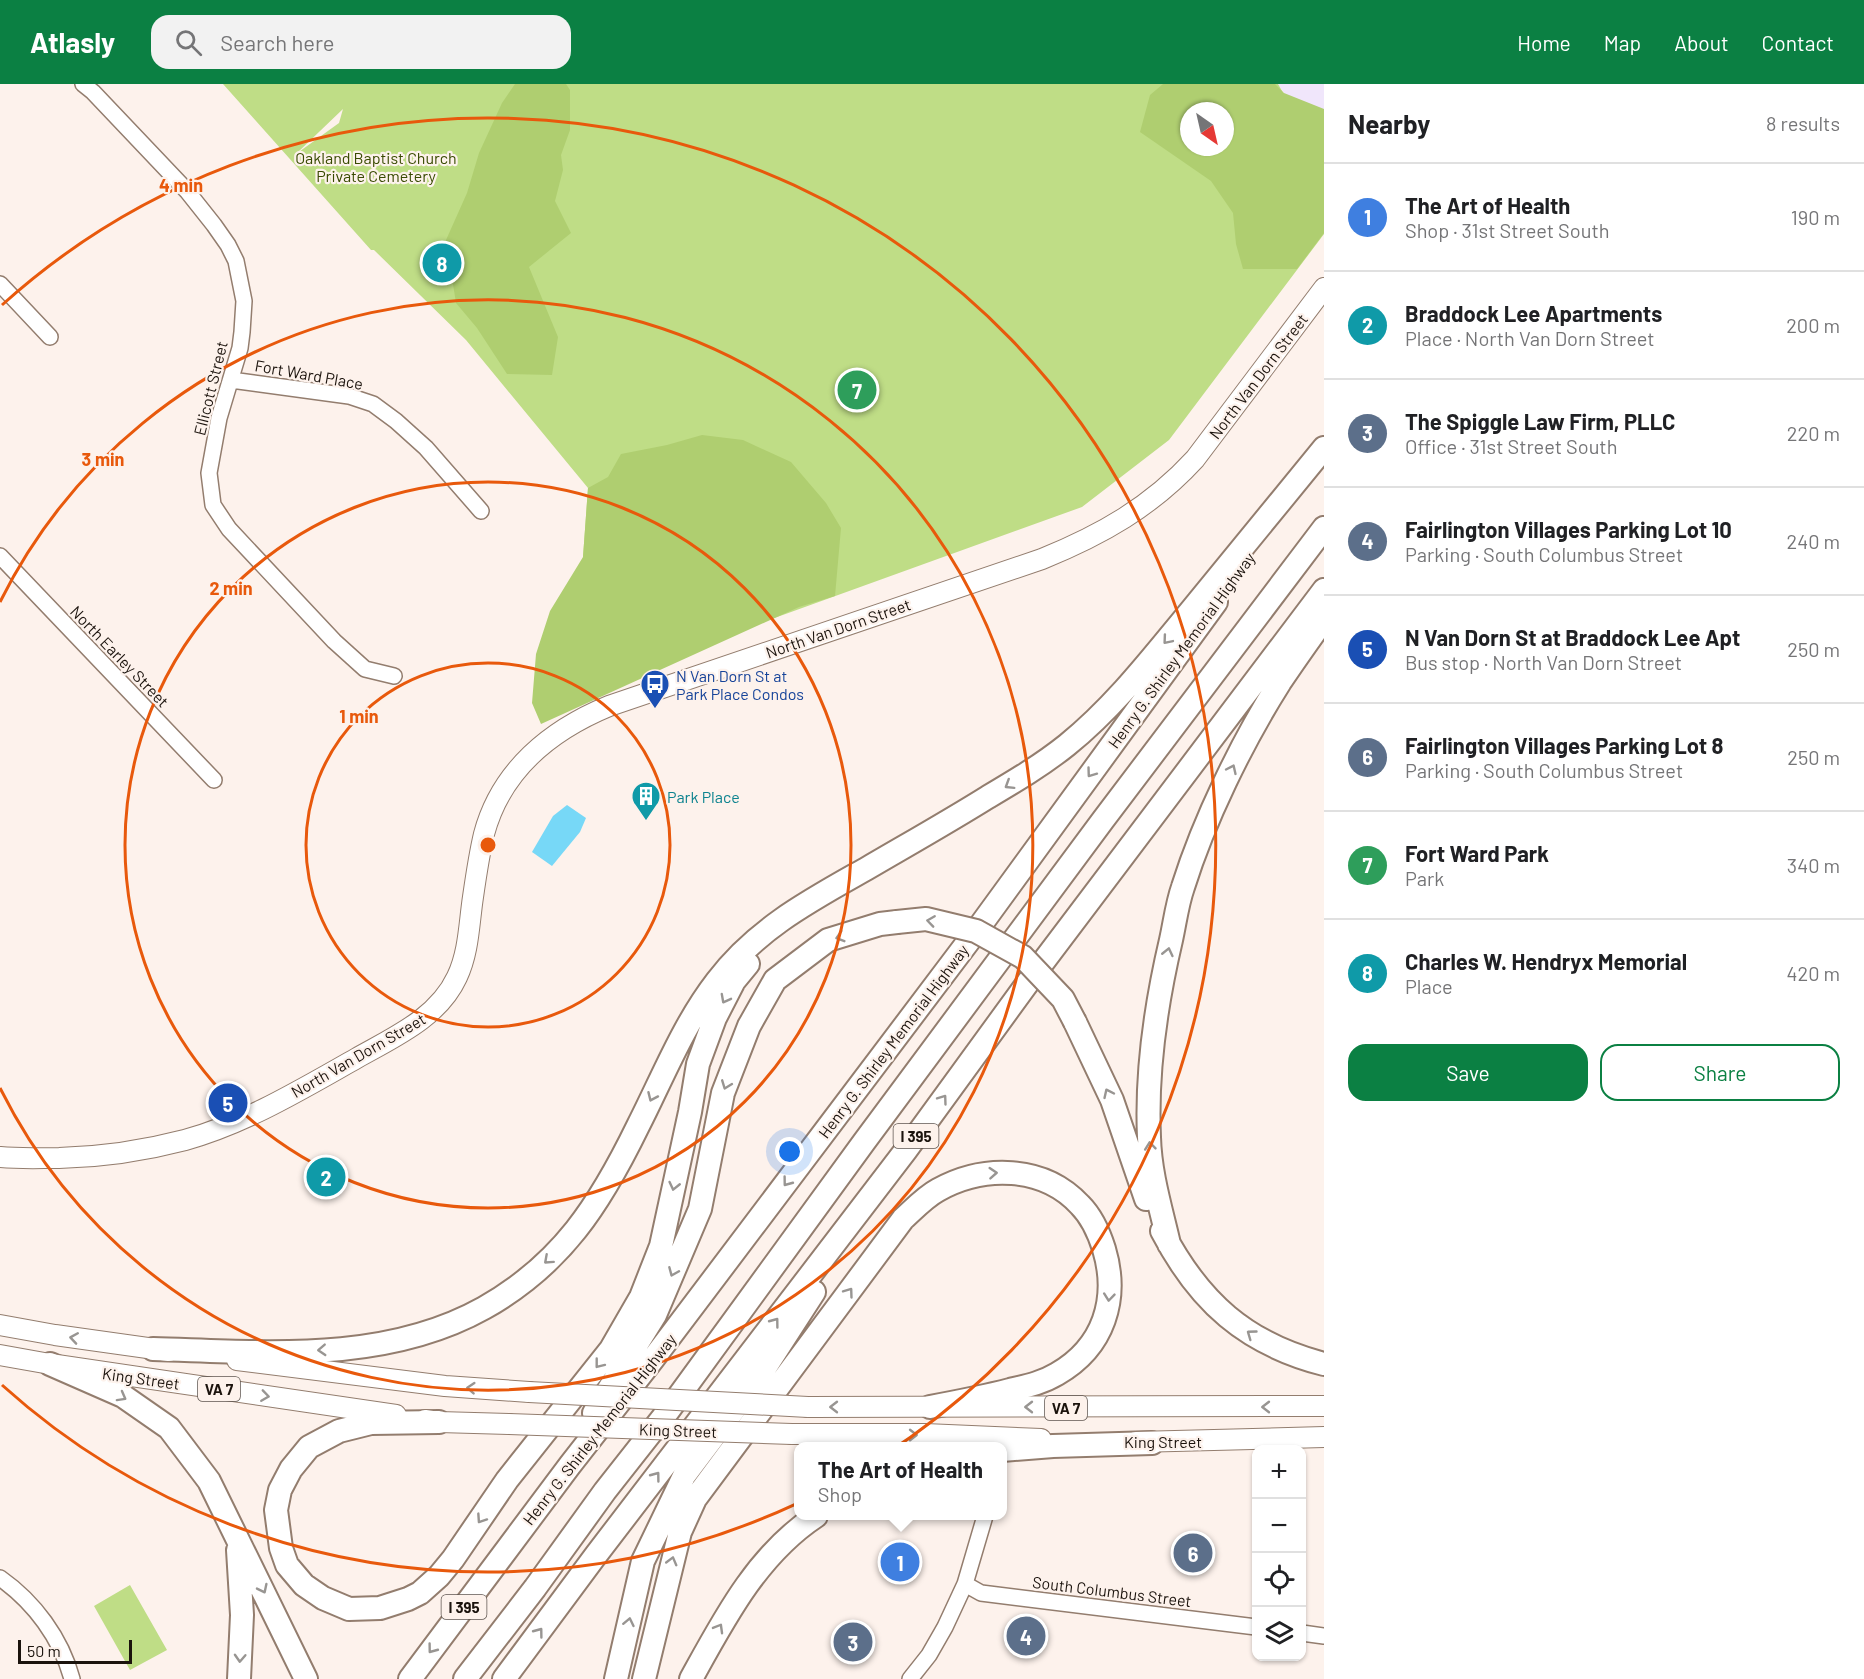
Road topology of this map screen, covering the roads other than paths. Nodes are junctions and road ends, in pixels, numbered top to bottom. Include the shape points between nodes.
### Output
1 (83, 84) edge
2 (0, 284) edge
3 (1324, 288) edge
4 (50, 337) dead end
5 (231, 380) junction
6 (1324, 448) edge
7 (1324, 454) edge
8 (481, 511) dead end
9 (1324, 528) edge
10 (0, 556) edge
11 (1324, 590) edge
12 (1324, 619) edge
13 (394, 676) dead end
14 (214, 780) dead end
15 (801, 905) junction
16 (906, 1150) junction
17 (0, 1157) edge
18 (1169, 1244) junction
19 (0, 1325) edge
20 (153, 1349) junction
21 (0, 1355) edge
22 (50, 1364) junction
23 (1324, 1364) edge
24 (1324, 1406) edge
25 (930, 1407) junction
26 (439, 1422) junction
27 (1324, 1437) edge
28 (1152, 1443) junction
29 (1007, 1450) edge
30 (810, 1520) edge
31 (984, 1520) edge
32 (518, 1535) junction
33 (237, 1537) junction
34 (0, 1578) edge
35 (965, 1584) junction
36 (1252, 1626) edge
37 (1306, 1634) edge
38 (1324, 1636) edge
39 (72, 1679) edge
40 (239, 1679) edge
41 (306, 1679) edge
42 (410, 1679) edge
43 (465, 1679) edge
44 (504, 1679) edge
45 (616, 1679) edge
46 (644, 1679) edge
47 (691, 1679) edge
48 (910, 1679) edge

1 - 5 street, Ellicott Street via 186,191 214,225 236,261 244,301 240,348
2 - 4 street
3 - 17 main road, North Van Dorn Street via 1195,459 1170,484 1117,524 1042,559 609,706 545,741 516,772 497,802 485,833 468,939 457,977 433,1011 411,1026 271,1105 186,1139 87,1157
5 - 8 street, Fort Ward Place via 349,396 373,404 426,448
5 - 13 street, Ellicott Street via 209,473 213,505 229,529 334,641 365,669
6 -> 15 highway via 1109,707 1066,746 965,811
7 -> 32 highway, Henry G. Shirley Memorial Highway / I 395 via 977,930
9 - 43 highway
10 - 14 street, North Earley Street
16 -> 11 highway, I 395 via 1036,970
18 -> 12 highway via 1152,1168 1149,1098 1152,1037 1182,888 1239,756 1280,683
15 -> 20 highway via 747,946 714,985 667,1064 591,1211 554,1255 507,1294 459,1321 367,1347 260,1352
15 -> 26 highway via 760,947 715,1018 698,1064 661,1246 641,1297 611,1349 507,1480 453,1559 420,1593 380,1608 349,1609 304,1585 287,1565 280,1548 276,1510 280,1490 309,1447 339,1431 372,1423
44 -> 16 highway, I 395
45 -> 16 highway via 643,1561 684,1476 763,1371
23 -> 18 highway via 1261,1341 1219,1310
18 -> 32 highway, bridge via 1149,1208 1112,1101 1075,1022 1063,999 1023,957 976,931 926,919 880,924 828,940 775,980 749,1026 723,1093 700,1209 655,1315
20 -> 19 main road, King Street / VA 7
25 -> 20 main road, King Street / VA 7, bridge via 808,1407 445,1386
21 - 22 main road, King Street / VA 7
22 -> 26 main road, King Street / VA 7
22 -> 33 highway via 123,1396 169,1428 209,1482
24 -> 25 main road, King Street / VA 7
46 -> 25 highway via 680,1532 695,1500 903,1219 936,1191 984,1173 1028,1175 1065,1192 1092,1220 1110,1274 1107,1313 1098,1333 1076,1360 1045,1380 987,1397
26 -> 28 main road, King Street / VA 7, bridge
27 - 28 main road, King Street / VA 7
28 - 29 highway
47 -> 30 highway via 728,1612 757,1571
31 - 35 street
32 -> 42 highway, Henry G. Shirley Memorial Highway / I 395
33 -> 40 highway via 242,1614
33 -> 41 highway
34 - 39 street via 30,1603 51,1631
35 - 36 street, South Columbus Street via 981,1593
35 - 48 street via 945,1627
37 - 38 street

